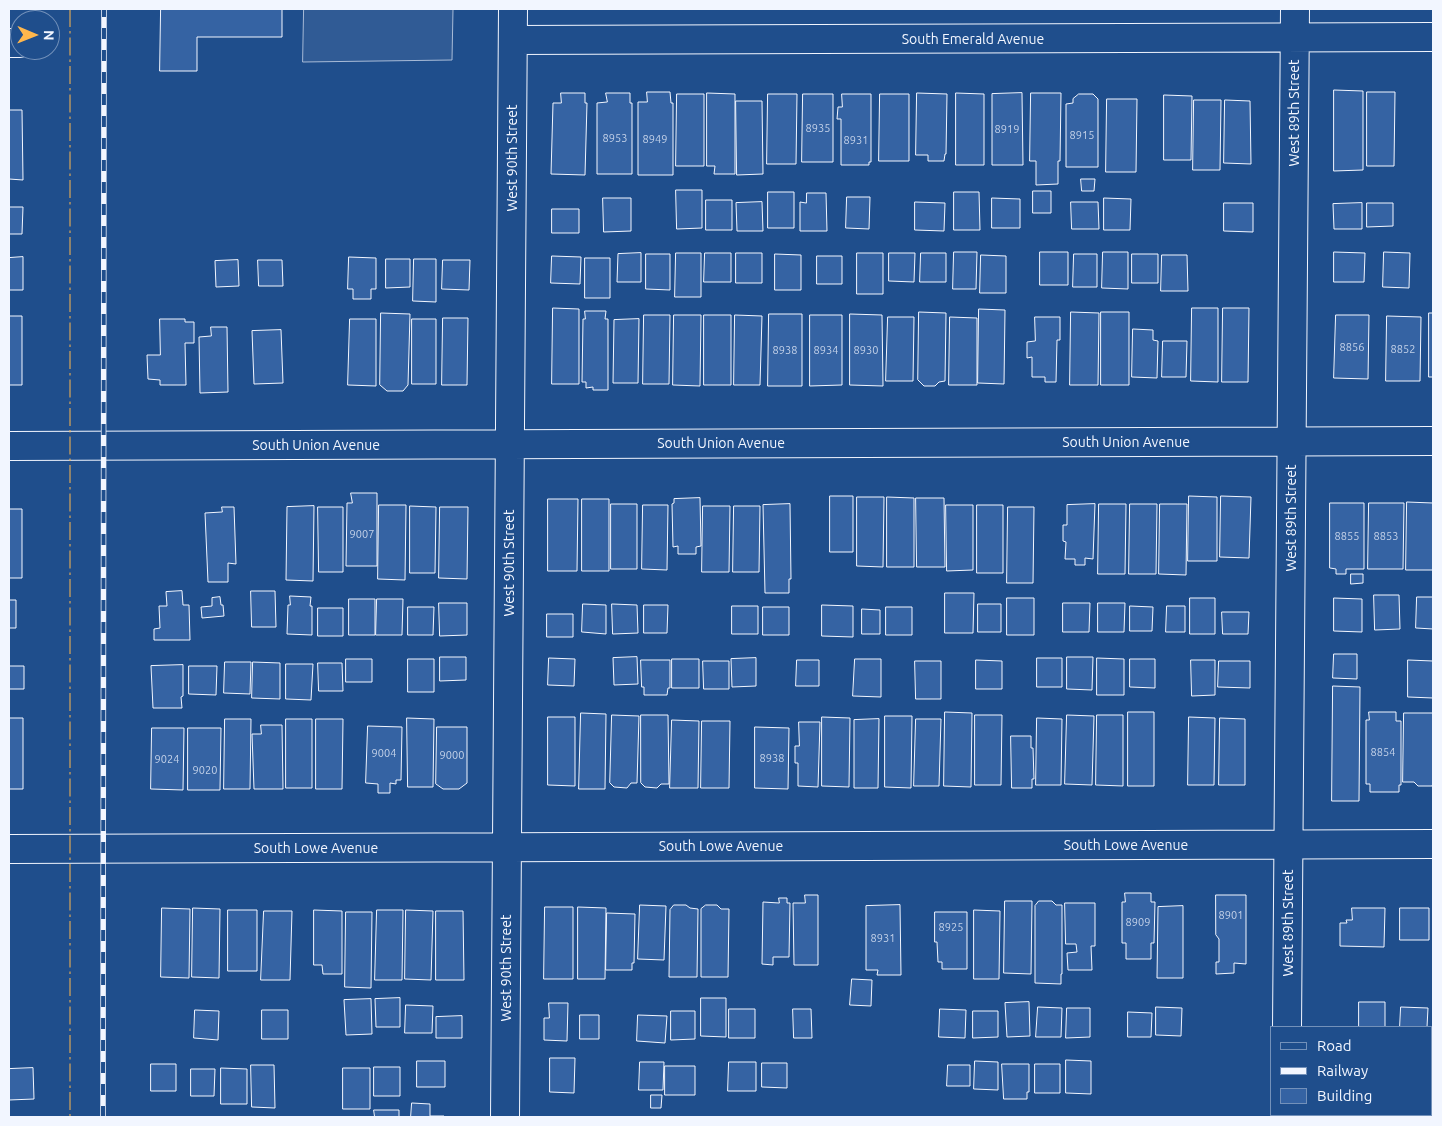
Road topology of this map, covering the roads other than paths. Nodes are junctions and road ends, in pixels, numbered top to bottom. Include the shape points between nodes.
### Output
1 (513, 9) edge
2 (1295, 9) edge
3 (1433, 37) edge
4 (1295, 38) junction
5 (513, 40) junction
6 (1433, 441) edge
7 (1292, 442) junction
8 (509, 444) junction
9 (9, 446) edge
10 (1433, 844) edge
11 (1288, 845) junction
12 (507, 847) junction
13 (9, 849) edge
14 (1287, 1026) edge
15 (505, 1117) edge

1 - 5 street, West 90th Street
2 - 4 street, West 89th Street
3 - 4 street, South Emerald Avenue
4 - 5 street, South Emerald Avenue
4 - 7 street, West 89th Street
5 - 8 street, West 90th Street
6 - 7 street, South Union Avenue
7 - 8 street, South Union Avenue
7 - 11 street, West 89th Street
8 - 9 street, South Union Avenue
8 - 12 street, West 90th Street
10 - 11 street, South Lowe Avenue
11 - 12 street, South Lowe Avenue
11 - 14 street, West 89th Street
12 - 13 street, South Lowe Avenue
12 - 15 street, West 90th Street

